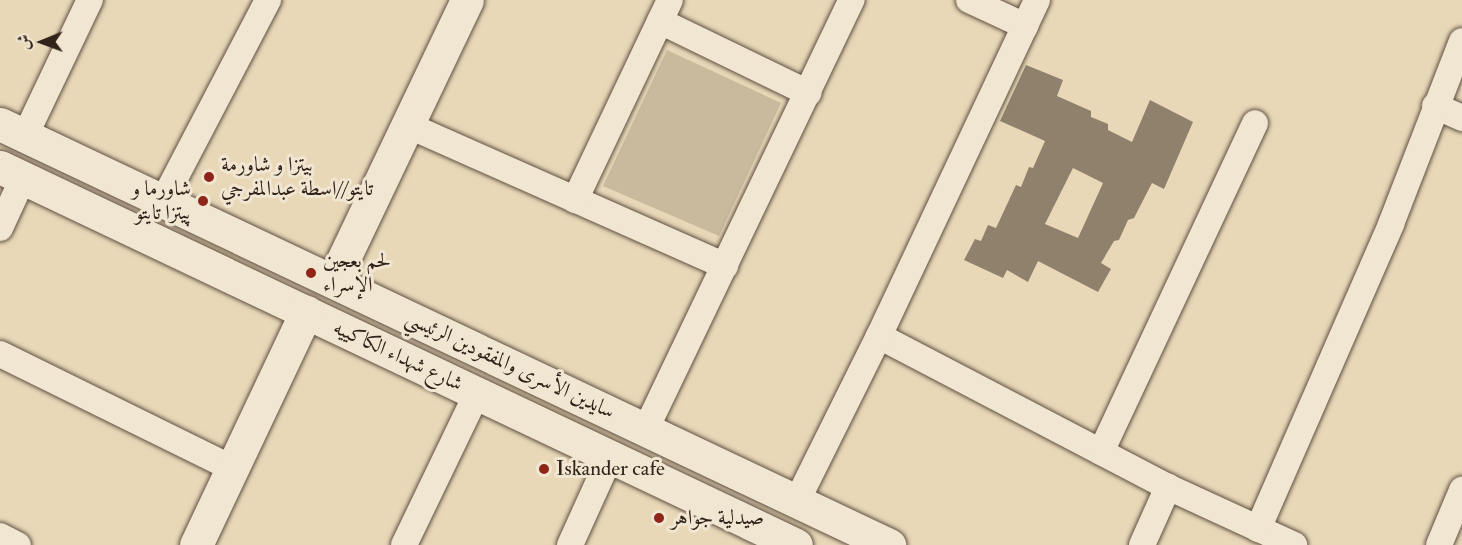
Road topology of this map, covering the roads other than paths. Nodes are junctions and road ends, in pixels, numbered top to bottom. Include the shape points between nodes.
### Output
1 (90, 0) edge
2 (268, 0) edge
3 (466, 0) edge
4 (852, 0) edge
5 (969, 0) edge
6 (1037, 0) edge
7 (665, 10) edge
8 (1025, 26) junction
9 (1462, 42) edge
10 (808, 93) junction
11 (1436, 106) junction
12 (1462, 118) edge
13 (1255, 123) dead end
14 (407, 125) junction
15 (12, 130) edge
16 (12, 172) edge
17 (575, 200) junction
18 (163, 201) junction
19 (0, 228) edge
20 (725, 266) junction
21 (333, 281) junction
22 (306, 312) junction
23 (879, 336) junction
24 (0, 354) edge
25 (566, 392) junction
26 (477, 393) junction
27 (551, 429) junction
28 (646, 429) junction
29 (1101, 452) junction
30 (610, 457) junction
31 (232, 468) junction
32 (1168, 487) junction
33 (1462, 490) edge
34 (797, 501) junction
35 (1258, 529) junction
36 (0, 536) edge
37 (18, 545) edge
38 (196, 545) edge
39 (404, 545) edge
40 (570, 545) edge
41 (796, 545) edge
42 (889, 545) edge
43 (1142, 545) edge
44 (1294, 545) edge
45 (1439, 545) edge

1 - 15 street
2 - 18 street
3 - 14 main road
4 - 10 street
5 - 8 street
6 - 8 street
7 - 10 street
7 - 17 street
8 - 23 street
9 - 11 street
10 - 20 street
11 - 12 street
11 - 35 street via 1391,224
13 - 29 street
14 - 17 street
14 - 21 main road
15 - 18 main road, سايدين الأسرى والمفقودين الرئيسي
16 - 19 street
16 - 22 main road, شارع شهداء الكاكييه
17 - 20 street
18 - 21 main road, سايدين الأسرى والمفقودين الرئيسي
20 - 28 street
21 - 25 main road, سايدين الأسرى والمفقودين الرئيسي
22 - 26 main road, شارع شهداء الكاكييه
22 - 31 main road
23 - 29 street
23 - 34 street
24 - 31 street
25 - 27 main road
25 - 28 main road, سايدين الأسرى والمفقودين الرئيسي
26 - 27 main road, شارع شهداء الكاكييه
26 - 39 street
27 - 30 main road, شارع شهداء الكاكييه
28 - 34 main road, سايدين الأسرى والمفقودين الرئيسي
29 - 32 street
30 - 40 street
30 - 41 main road, شارع شهداء الكاكييه
31 - 38 main road
32 - 35 street
32 - 43 street
33 - 45 street
34 - 42 main road, سايدين الأسرى والمفقودين الرئيسي
35 - 44 street
36 - 37 street

